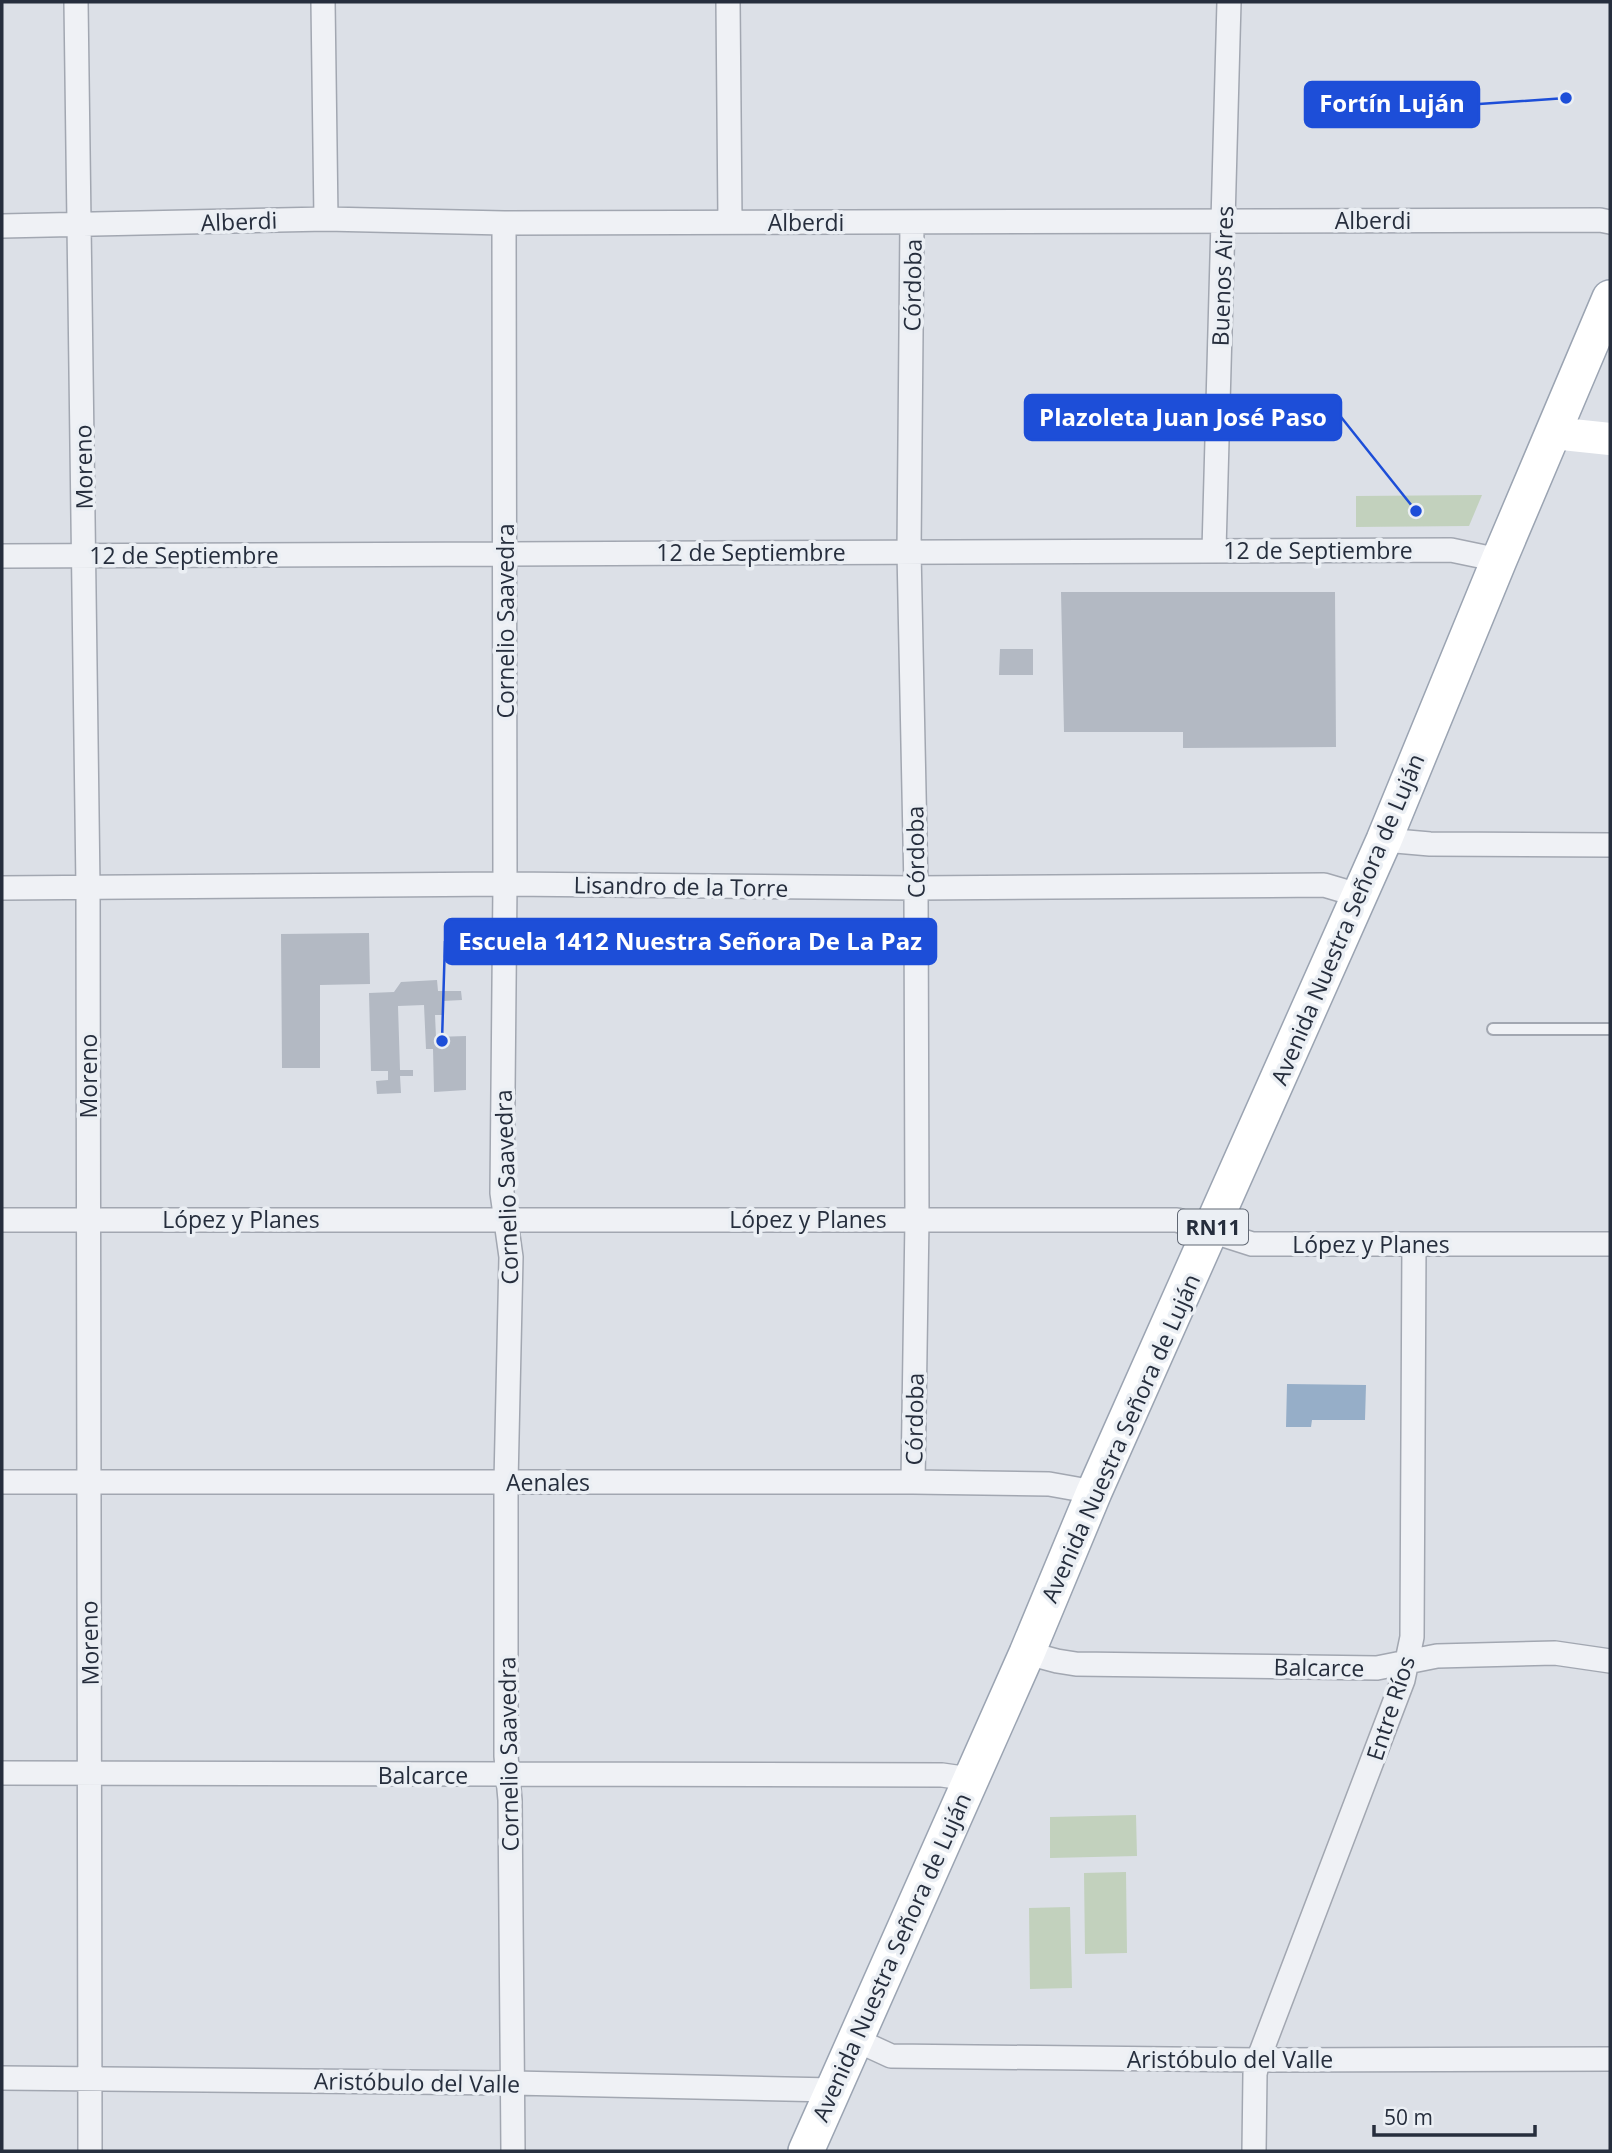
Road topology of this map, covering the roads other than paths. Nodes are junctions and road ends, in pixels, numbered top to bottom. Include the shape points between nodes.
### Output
1 (76, 2) edge
2 (323, 2) edge
3 (727, 2) edge
4 (1229, 2) edge
5 (326, 219) junction
6 (1224, 220) junction
7 (730, 221) junction
8 (1610, 222) edge
9 (504, 223) junction
10 (912, 223) junction
11 (2, 226) edge
12 (79, 226) junction
13 (1610, 298) edge
14 (1553, 433) junction
15 (1610, 439) edge
16 (1214, 550) junction
17 (909, 551) junction
18 (505, 552) junction
19 (2, 556) edge
20 (85, 556) junction
21 (1499, 560) junction
22 (1384, 840) junction
23 (1610, 845) edge
24 (505, 884) junction
25 (88, 887) junction
26 (2, 888) edge
27 (916, 888) junction
28 (1358, 895) junction
29 (1493, 1029) dead end
30 (1610, 1029) edge
31 (88, 1219) junction
32 (506, 1219) junction
33 (917, 1219) junction
34 (2, 1220) edge
35 (1211, 1232) junction
36 (1414, 1244) junction
37 (1610, 1244) edge
38 (87, 1481) junction
39 (2, 1482) edge
40 (506, 1482) junction
41 (913, 1482) junction
42 (1094, 1492) junction
43 (1027, 1653) junction
44 (1610, 1661) edge
45 (1408, 1662) junction
46 (2, 1773) edge
47 (90, 1773) junction
48 (508, 1776) junction
49 (970, 1779) junction
50 (854, 2039) junction
51 (1610, 2059) edge
52 (1258, 2060) junction
53 (2, 2078) edge
54 (90, 2078) junction
55 (514, 2083) junction
56 (832, 2090) junction
57 (90, 2151) edge
58 (513, 2151) edge
59 (806, 2151) edge
60 (1254, 2151) edge

1 - 12 street, Moreno
2 - 5 street
3 - 7 street
4 - 6 street, Buenos Aires
5 - 9 street, Alberdi
5 - 12 street, Alberdi
6 - 8 street, Alberdi
6 - 10 street, Alberdi
6 - 16 street, Buenos Aires
7 - 9 street, Alberdi
7 - 10 street, Alberdi
9 - 18 street, Cornelio Saavedra
10 - 17 street, Córdoba
11 - 12 street, Alberdi
12 - 20 street, Moreno
13 - 14 main road, Avenida Nuestra Señora de Luján / RN11
14 - 15 street
14 - 21 main road, Avenida Nuestra Señora de Luján / RN11
16 - 17 street, 12 de Septiembre
16 - 21 street, 12 de Septiembre via 1451,550
17 - 18 street, 12 de Septiembre
17 - 27 street, Córdoba
18 - 20 street, 12 de Septiembre
18 - 24 street, Cornelio Saavedra
19 - 20 street, 12 de Septiembre
20 - 25 street, Moreno
21 - 22 main road, Avenida Nuestra Señora de Luján / RN11
22 - 23 street
22 - 28 main road, Avenida Nuestra Señora de Luján / RN11
24 - 25 street, Lisandro de la Torre
24 - 27 street, Lisandro de la Torre
24 - 32 street, Cornelio Saavedra via 502,1193
25 - 26 street, Lisandro de la Torre
25 - 31 street, Moreno
27 - 28 street, Lisandro de la Torre via 1324,885
27 - 33 street, Córdoba
28 - 35 main road, Avenida Nuestra Señora de Luján / RN11
29 - 30 lane
31 - 32 street, López y Planes
31 - 34 street, López y Planes
31 - 38 street, Moreno
32 - 33 street, López y Planes
32 - 40 street, Cornelio Saavedra via 511,1257
33 - 35 street, López y Planes via 1177,1220
33 - 41 street, Córdoba
35 - 36 street, López y Planes via 1252,1244
35 - 42 main road, Avenida Nuestra Señora de Luján / RN11
36 - 37 street, López y Planes
36 - 45 street, Entre Ríos via 1412,1637
38 - 39 street, Aenales
38 - 40 street, Aenales
38 - 47 street, Moreno
40 - 41 street, Aenales
40 - 48 street, Cornelio Saavedra
41 - 42 street, Aenales via 1049,1484
42 - 43 main road, Avenida Nuestra Señora de Luján / RN11
43 - 45 street, Balcarce via 1076,1664 1377,1668
43 - 49 main road, Avenida Nuestra Señora de Luján / RN11
44 - 45 street, Balcarce via 1555,1653 1437,1656
45 - 52 street, Entre Ríos
46 - 47 street, Balcarce
47 - 48 street, Balcarce
47 - 54 street, Moreno
48 - 49 street, Balcarce via 942,1775
48 - 55 street, Cornelio Saavedra
49 - 50 main road, Avenida Nuestra Señora de Luján / RN11
50 - 52 street, Aristóbulo del Valle via 891,2056
50 - 56 main road, Avenida Nuestra Señora de Luján / RN11
51 - 52 street, Aristóbulo del Valle
52 - 60 street, Entre Ríos
53 - 54 street, Aristóbulo del Valle
54 - 55 street, Aristóbulo del Valle
54 - 57 street, Moreno
55 - 56 street, Aristóbulo del Valle
55 - 58 street, Cornelio Saavedra
56 - 59 main road, Avenida Nuestra Señora de Luján / RN11

